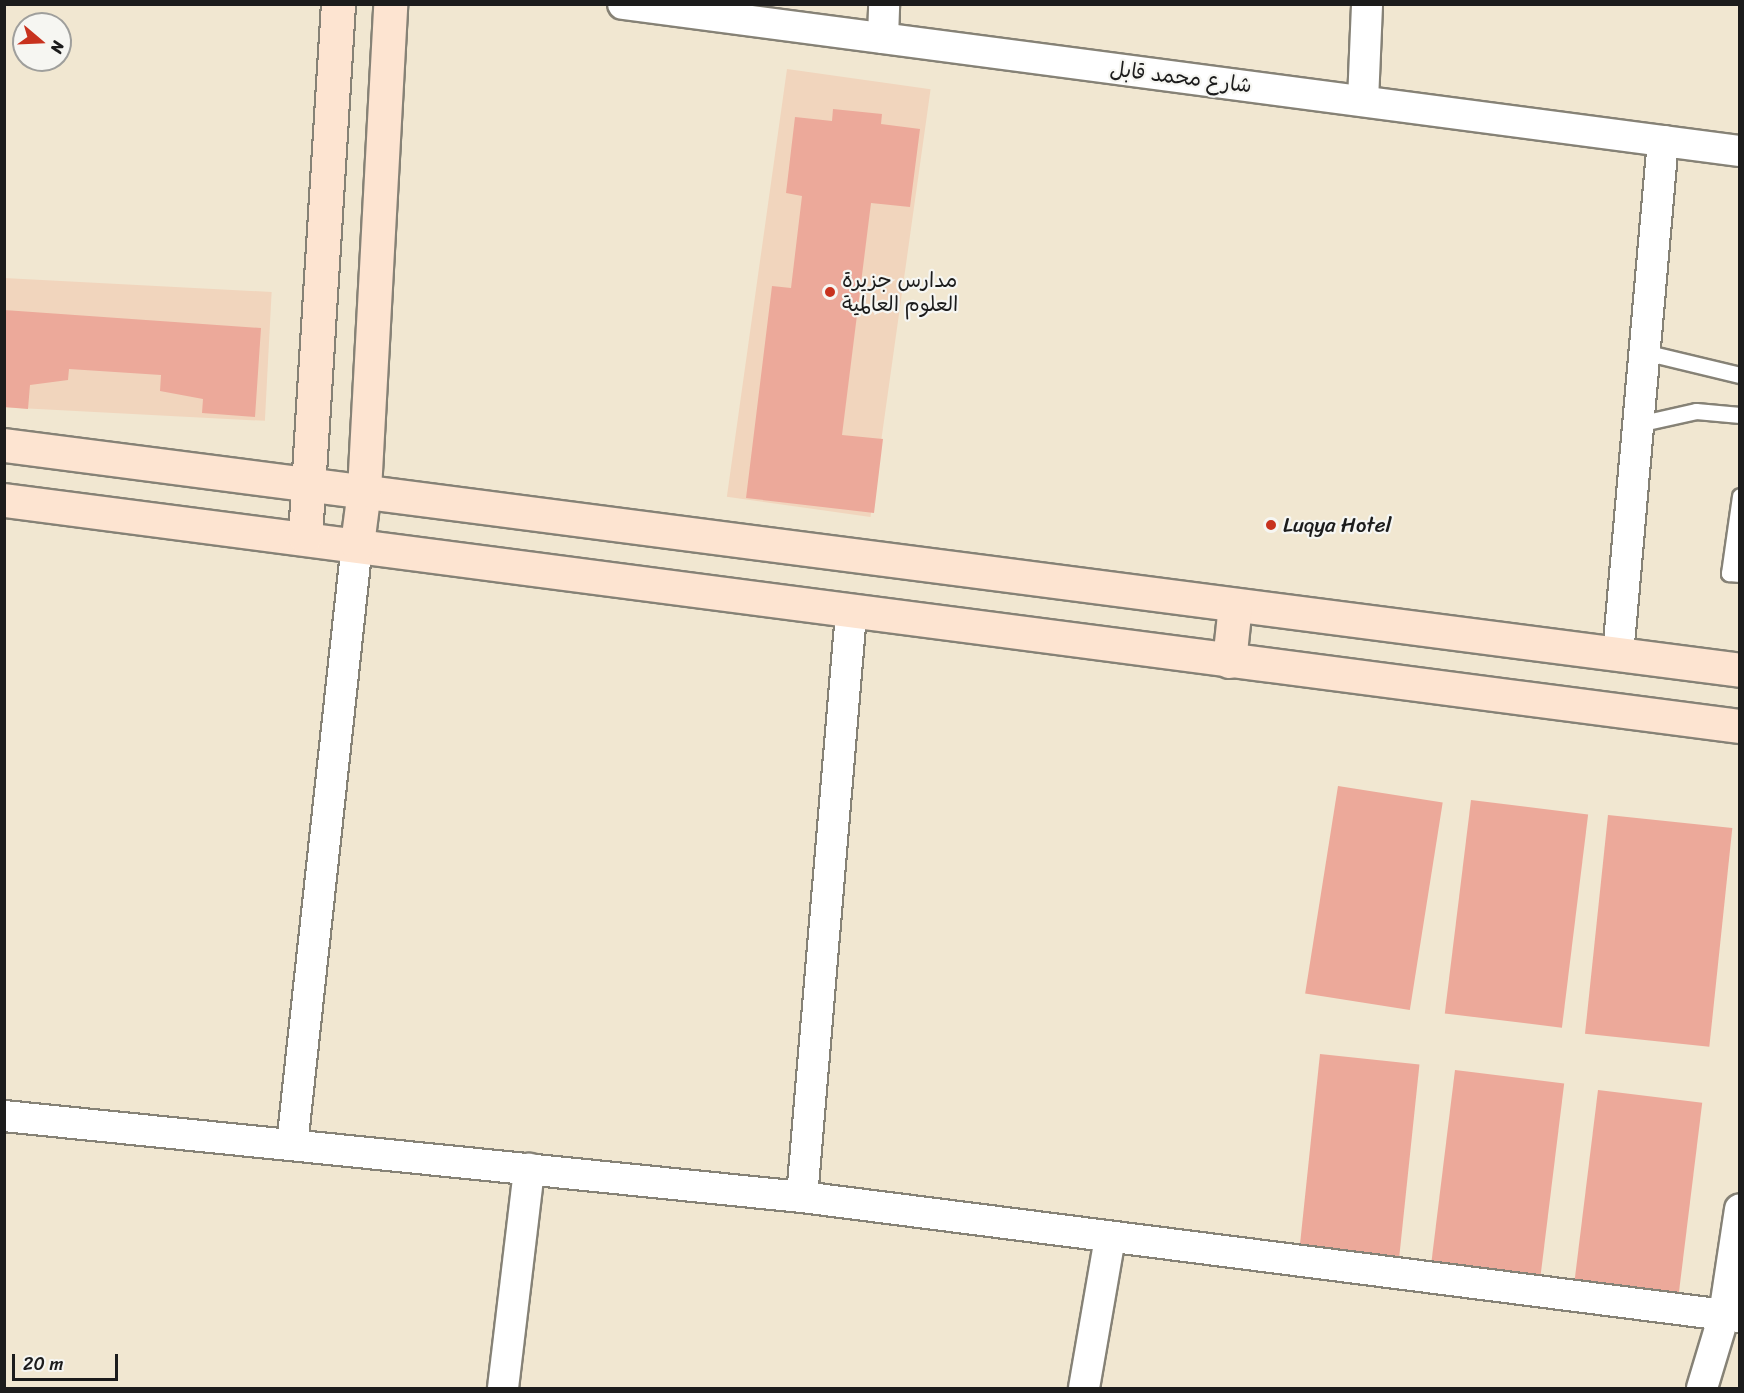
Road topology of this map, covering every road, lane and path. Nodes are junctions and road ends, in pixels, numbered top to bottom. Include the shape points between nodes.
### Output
1 (338, 4) edge
2 (390, 4) edge
3 (623, 4) edge
4 (884, 4) edge
5 (1367, 4) edge
6 (883, 38) junction
7 (1363, 101) junction
8 (1663, 141) junction
9 (1740, 151) edge
10 (1644, 352) junction
11 (1740, 375) edge
12 (1740, 415) edge
13 (1638, 424) junction
14 (4, 445) edge
15 (312, 484) junction
16 (364, 490) junction
17 (1740, 496) edge
18 (4, 500) edge
19 (305, 537) junction
20 (357, 544) junction
21 (1740, 574) edge
22 (1235, 605) junction
23 (851, 614) junction
24 (1618, 655) junction
25 (1229, 661) junction
26 (1740, 670) edge
27 (1740, 726) edge
28 (4, 1116) edge
29 (292, 1145) junction
30 (529, 1169) junction
31 (802, 1197) junction
32 (1740, 1209) edge
33 (1110, 1237) junction
34 (1732, 1316) edge
35 (502, 1389) edge
36 (1084, 1389) edge
37 (1702, 1389) edge

1 - 15 street
2 - 16 street
3 - 6 street, شارع محمد قابل
4 - 6 street
5 - 7 street
6 - 7 street, شارع محمد قابل
7 - 8 street, شارع محمد قابل
8 - 9 street, شارع محمد قابل
8 - 10 street
10 - 11 lane
10 - 13 street
12 - 13 lane via 1696,411
13 - 24 street
14 - 15 street
15 - 16 street
15 - 19 street
16 - 20 street
16 - 22 street
17 - 21 lane via 1729,573
18 - 19 street
19 - 20 street
20 - 23 street
20 - 29 street
22 - 24 street
22 - 25 street
23 - 25 street
23 - 31 street
24 - 26 street
25 - 27 street
28 - 29 street
29 - 30 street
30 - 31 street
30 - 35 street
31 - 33 street
32 - 34 street
33 - 34 street
33 - 36 street
34 - 37 street

